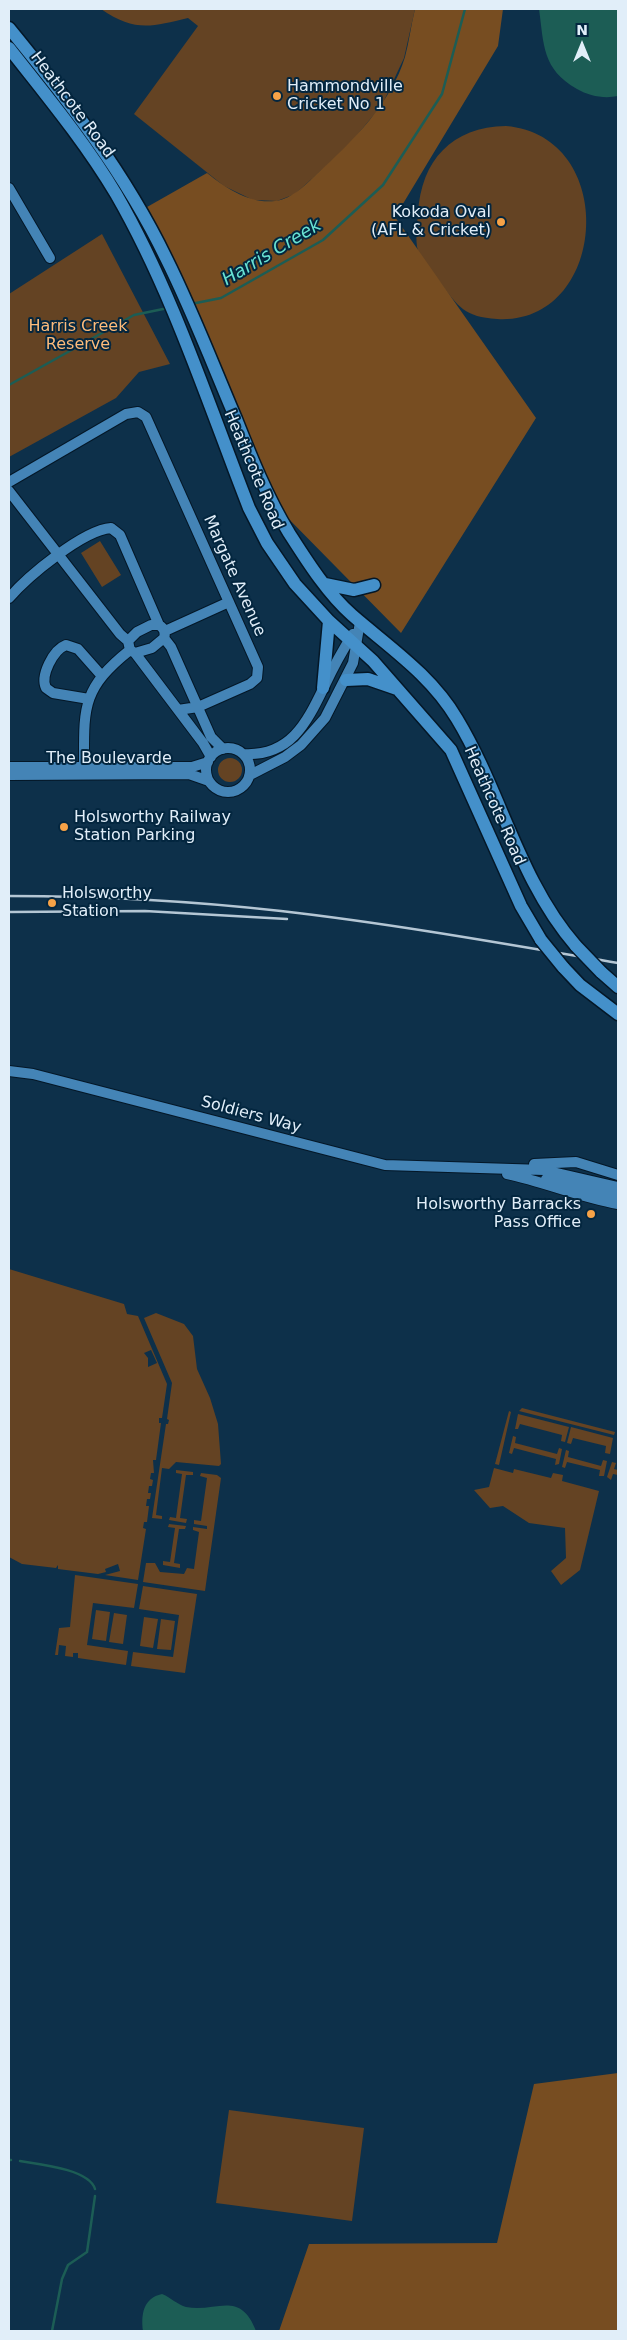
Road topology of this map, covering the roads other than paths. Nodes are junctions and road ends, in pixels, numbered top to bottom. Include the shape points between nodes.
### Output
1 (9, 28) edge
2 (9, 48) edge
3 (9, 188) edge
4 (50, 258) dead end
5 (9, 482) edge
6 (9, 492) edge
7 (58, 555) junction
8 (325, 584) junction
9 (374, 585) dead end
10 (9, 598) edge
11 (229, 602) junction
12 (329, 621) junction
13 (360, 622) junction
14 (162, 631) junction
15 (353, 643) junction
16 (131, 648) junction
17 (101, 675) junction
18 (346, 680) junction
19 (324, 688) junction
20 (399, 690) junction
21 (89, 699) junction
22 (198, 707) junction
23 (178, 710) junction
24 (223, 749) junction
25 (243, 754) junction
26 (209, 760) junction
27 (9, 767) edge
28 (84, 767) junction
29 (9, 775) edge
30 (250, 775) junction
31 (209, 781) junction
32 (618, 986) edge
33 (618, 1014) edge
34 (9, 1071) edge
35 (488, 1170) junction
36 (618, 1175) edge
37 (618, 1187) edge
38 (618, 1197) edge
39 (618, 1204) edge

1 - 8 main road, Heathcote Road via 107,153 136,200 208,350 277,511
2 - 12 main road, Heathcote Road via 94,159 117,196 154,266 257,525 281,565
3 - 4 street
5 - 11 street, Margate Avenue via 125,415 138,412 147,420
6 - 7 street
7 - 10 street
7 - 14 street via 101,530 114,529 120,535
7 - 16 street
8 - 9 main road via 354,590
8 - 13 main road, Heathcote Road
11 - 14 street
11 - 22 street, Margate Avenue via 257,663 258,675 250,684
12 - 15 main road, Heathcote Road
12 - 19 main road
13 - 15 street
13 - 32 main road, Heathcote Road, bridge via 405,658 442,695 476,753 539,893 576,946
14 - 16 street via 152,648
14 - 16 street via 144,628
14 - 22 street
15 - 18 street via 353,663
15 - 19 street
15 - 20 main road, Heathcote Road
16 - 17 street
16 - 23 street
17 - 21 street
17 - 21 street via 75,646 62,647 44,676 46,688 53,693
18 - 20 main road via 368,679
18 - 30 street via 325,718 301,745 277,763
19 - 25 street via 309,718 294,737 264,754
20 - 33 main road, Heathcote Road, bridge via 451,750 521,906 541,940 563,967
21 - 28 street via 84,720
22 - 23 street, Margate Avenue
22 - 24 street via 211,737
23 - 26 street
24 - 25 street
24 - 26 street
25 - 30 street via 249,764
26 - 28 street, The Boulevarde via 192,767
26 - 31 street
27 - 28 street, The Boulevarde
29 - 31 street, The Boulevarde via 189,774
30 - 31 street via 242,788 232,792 217,789
34 - 35 street, Soldiers Way via 33,1074 385,1165
35 - 36 street, Soldiers Way via 569,1162
35 - 37 street, Soldiers Way via 561,1172
35 - 38 street, Soldiers Way via 552,1180
35 - 39 street, Soldiers Way via 544,1183 585,1199

